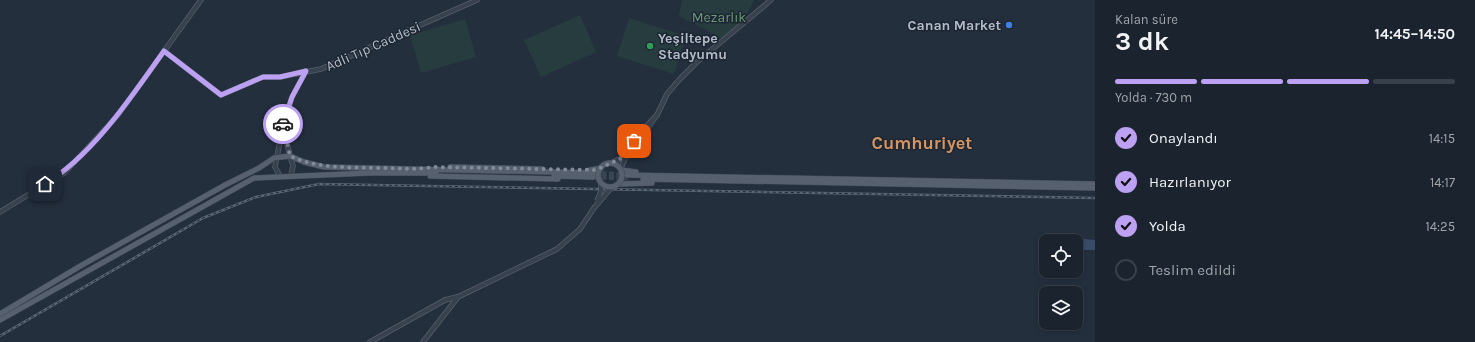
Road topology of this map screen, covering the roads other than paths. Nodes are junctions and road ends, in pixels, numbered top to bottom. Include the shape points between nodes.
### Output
1 (201, 0) edge
2 (477, 0) edge
3 (771, 0) edge
4 (164, 51) junction
5 (306, 71) junction
6 (283, 126) junction
7 (635, 141) junction
8 (290, 156) junction
9 (276, 158) junction
10 (611, 163) junction
11 (600, 168) junction
12 (621, 169) junction
13 (419, 171) junction
14 (291, 175) junction
15 (594, 175) tunnel mouth
16 (280, 176) junction
17 (628, 176) tunnel mouth
18 (747, 179) junction
19 (601, 183) junction
20 (619, 184) junction
21 (1095, 184) edge
22 (612, 187) junction
23 (1095, 188) edge
24 (594, 208) junction
25 (0, 212) edge
26 (458, 297) junction
27 (0, 314) edge
28 (0, 320) edge
29 (370, 342) edge
30 (424, 342) edge

1 - 4 street
2 - 5 street, Adli Tıp Caddesi via 321,69
3 - 7 street via 679,80
4 - 5 street, Adli Tıp Caddesi via 221,95 263,77 280,77
4 - 25 street via 118,114 64,172
5 - 6 street via 292,97
6 - 8 street
6 - 9 street
7 - 10 street via 622,158
7 - 12 street
8 - 9 main road
8 - 13 main road via 324,167
8 - 14 street via 293,166
9 - 16 street via 275,167
9 - 27 main road via 82,265
10 - 11 main road, bridge
10 - 12 main road, bridge
11 - 13 main road via 588,170 435,167
11 - 19 main road, bridge via 598,176
12 - 18 main road
12 - 20 main road, bridge via 623,176
13 - 14 main road
13 - 15 main road
13 - 19 main road via 435,177 584,180
14 - 16 main road
16 - 28 main road via 254,178 238,186
17 - 18 main road
18 - 20 main road
18 - 21 main road
18 - 23 main road
19 - 22 main road, bridge
19 - 24 street, bridge via 601,191
20 - 22 main road, bridge
22 - 24 street, bridge
24 - 26 street via 580,229 557,249
26 - 29 street via 445,300
26 - 30 street

